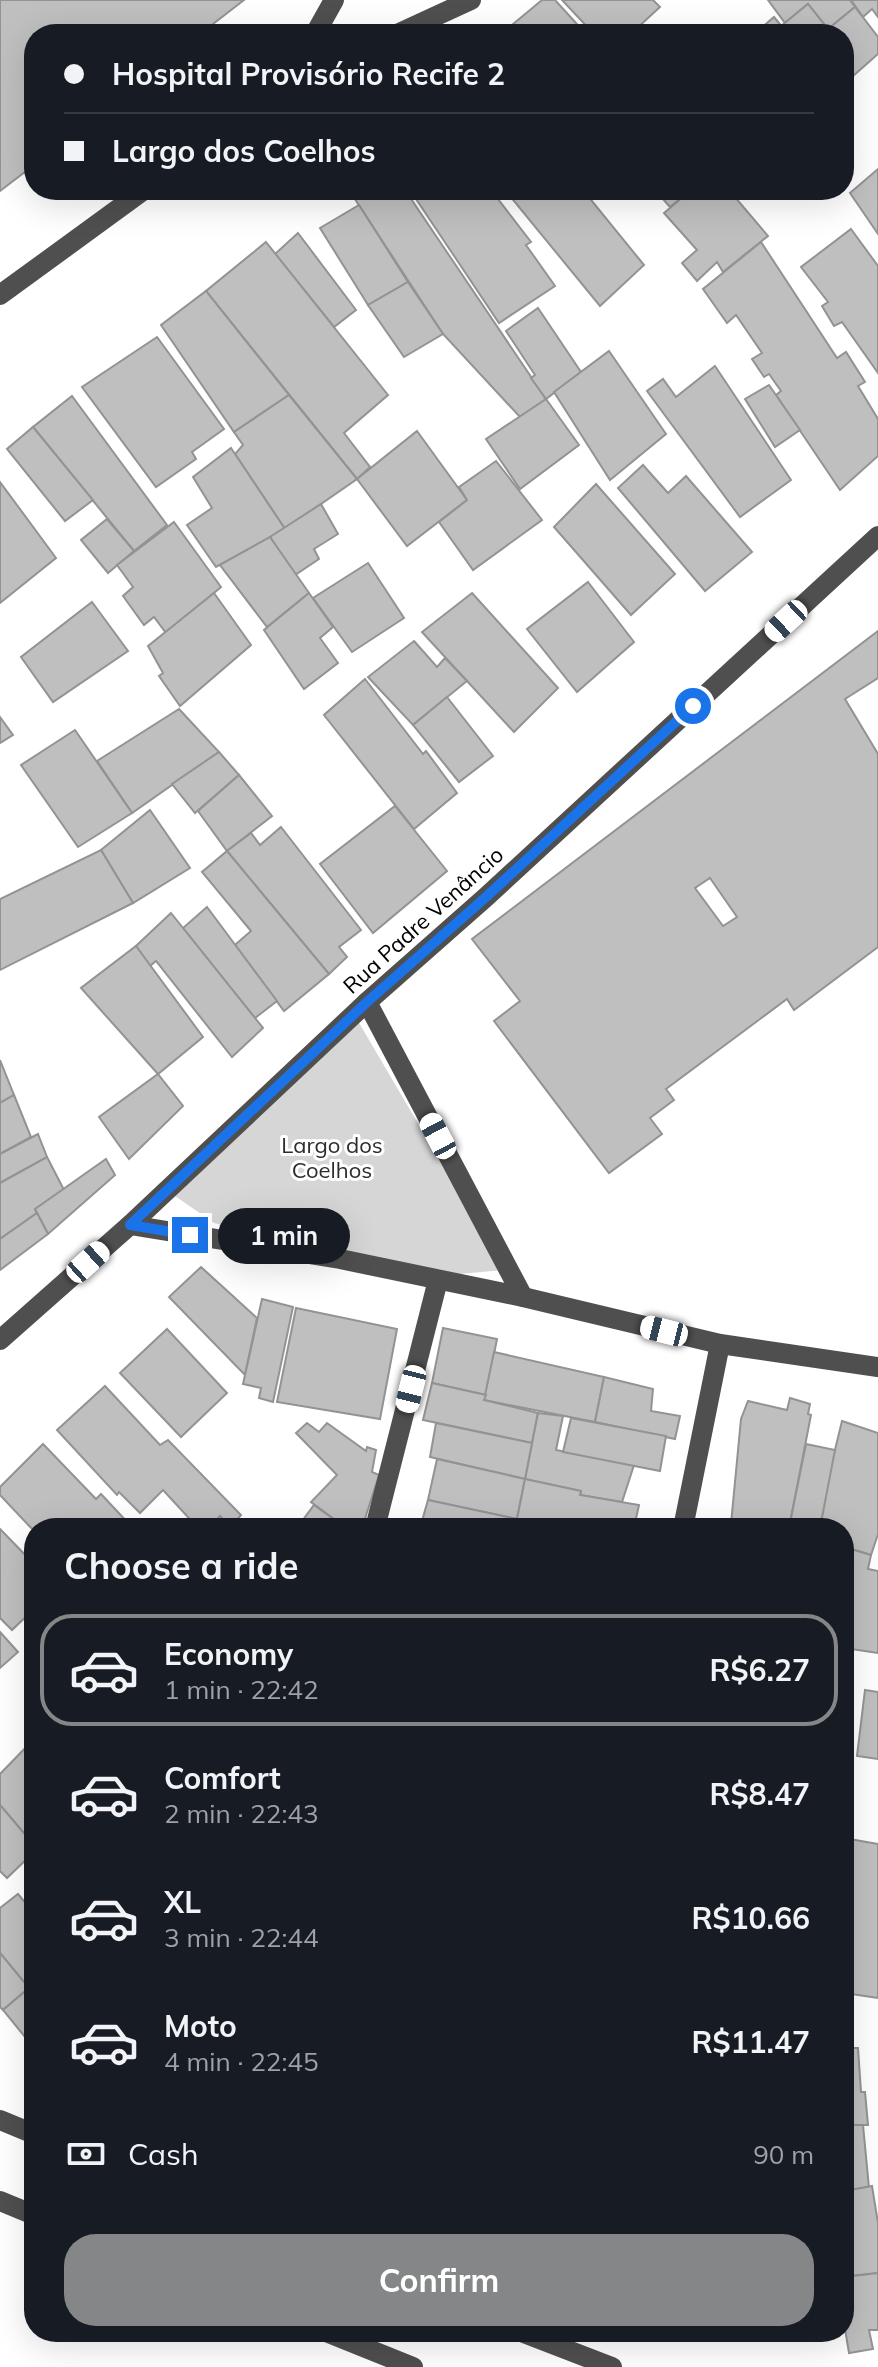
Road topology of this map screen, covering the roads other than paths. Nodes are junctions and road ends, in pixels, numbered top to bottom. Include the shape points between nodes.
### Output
1 (334, 0) edge
2 (471, 0) edge
3 (321, 24) edge
4 (419, 24) edge
5 (130, 200) edge
6 (0, 295) edge
7 (878, 536) edge
8 (367, 1002) junction
9 (130, 1225) junction
10 (438, 1280) junction
11 (523, 1297) junction
12 (2, 1335) edge
13 (720, 1344) junction
14 (878, 1367) edge
15 (378, 1518) edge
16 (685, 1518) edge
17 (0, 2120) edge
18 (24, 2130) edge
19 (0, 2201) edge
20 (24, 2211) edge
21 (351, 2342) edge
22 (547, 2342) edge
23 (413, 2367) edge
24 (612, 2367) edge

1 - 3 street
2 - 4 street
5 - 6 street
7 - 8 street, Rua Padre Venâncio
8 - 9 street, Rua Padre Venâncio
8 - 11 street
9 - 10 street
9 - 12 street, Rua Padre Venâncio
10 - 11 street
10 - 15 street
11 - 13 street
13 - 14 street
13 - 16 street
17 - 18 street
19 - 20 street
21 - 23 street
22 - 24 street

